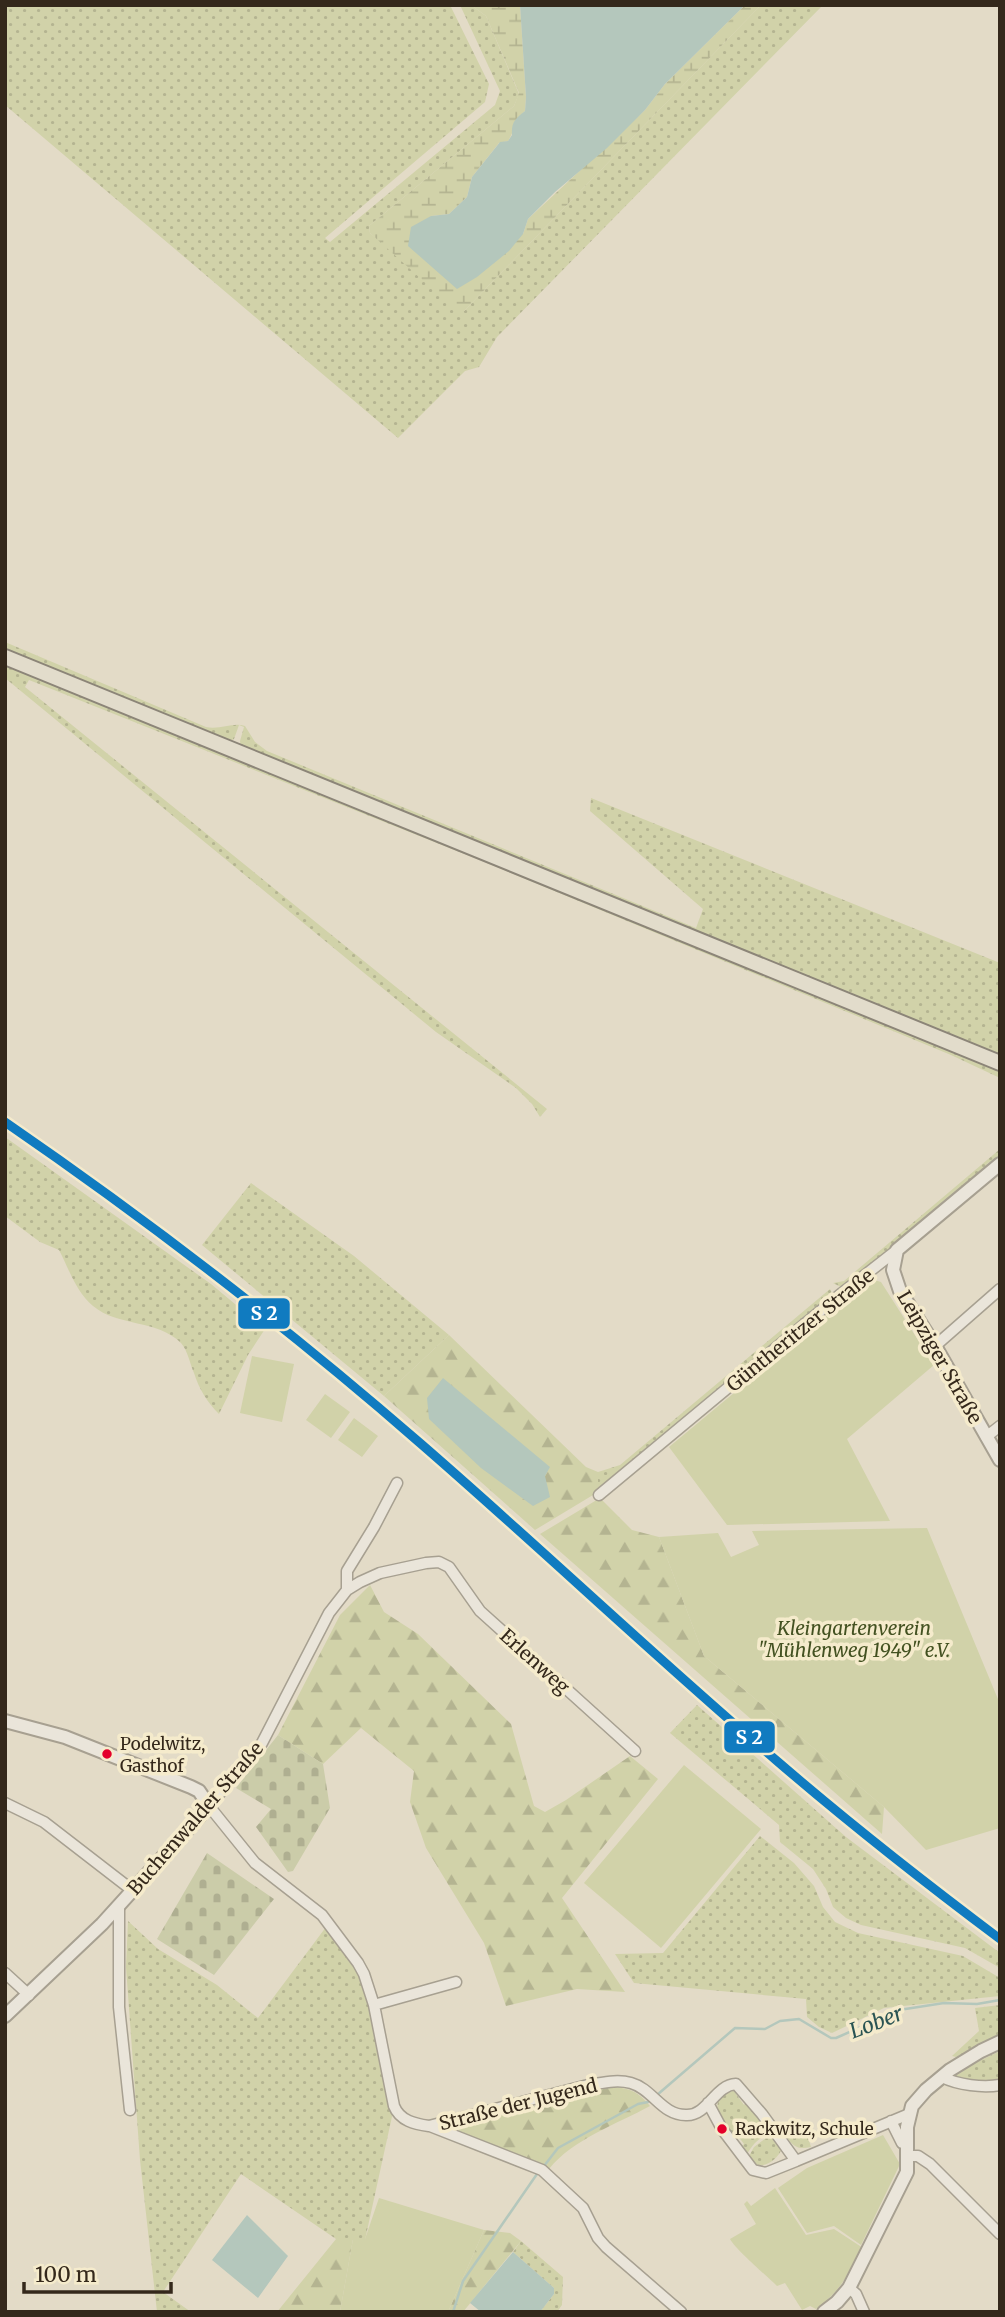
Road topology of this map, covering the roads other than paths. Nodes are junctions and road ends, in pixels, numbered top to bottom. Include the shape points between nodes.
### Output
1 (5, 657) edge
2 (1000, 1063) edge
3 (1000, 1164) edge
4 (897, 1250) junction
5 (1000, 1289) edge
6 (935, 1346) junction
7 (1000, 1426) edge
8 (986, 1437) junction
9 (1000, 1460) edge
10 (397, 1483) dead end
11 (599, 1495) dead end
12 (444, 1563) joint
13 (347, 1591) junction
14 (5, 1721) edge
15 (635, 1751) dead end
16 (5, 1803) edge
17 (209, 1805) junction
18 (132, 1890) junction
19 (120, 1905) junction
20 (5, 1973) edge
21 (456, 1982) dead end
22 (29, 1995) junction
23 (374, 2005) junction
24 (5, 2016) edge
25 (1000, 2042) edge
26 (942, 2077) junction
27 (1000, 2085) edge
28 (708, 2103) junction
29 (130, 2110) dead end
30 (909, 2114) junction
31 (891, 2121) junction
32 (429, 2126) junction
33 (907, 2150) junction
34 (796, 2161) junction
35 (1000, 2234) edge
36 (849, 2288) junction
37 (681, 2312) edge
38 (824, 2312) edge
39 (864, 2312) edge

1 - 2 main road
3 - 4 street, Güntheritzer Straße
4 - 6 street, Leipziger Straße via 895,1280
4 - 11 street, Güntheritzer Straße
5 - 6 street
6 - 8 street, Leipziger Straße
7 - 8 street
8 - 9 street, Leipziger Straße
10 - 13 street, Buchenwalder Straße via 347,1571
12 - 13 street, Buchenwalder Straße via 380,1573
12 - 15 street, Erlenweg via 480,1611
13 - 17 street, Buchenwalder Straße via 328,1613 262,1743
14 - 17 street via 65,1737 191,1787
16 - 18 street via 44,1822
17 - 18 street, Buchenwalder Straße
17 - 23 street, Straße der Jugend via 255,1863 322,1915 358,1963
18 - 19 street, Buchenwalder Straße
19 - 22 street, Buchenwalder Straße
19 - 29 street via 119,2007
20 - 22 street
21 - 23 street
22 - 24 street, Buchenwalder Straße
23 - 32 street, Straße der Jugend via 396,2111 406,2120
25 - 26 street
26 - 27 street
26 - 30 street via 917,2099
28 - 32 street, Straße der Jugend via 697,2113 681,2115 664,2108 635,2084 612,2082
28 - 34 street via 753,2170 766,2173
28 - 34 street, Straße der Jugend via 728,2085 736,2084
30 - 31 street
30 - 33 street
31 - 33 street
31 - 34 street
32 - 37 street via 542,2170 583,2208 606,2247
33 - 35 street via 935,2168
33 - 36 street via 907,2172
36 - 38 street
36 - 39 street

